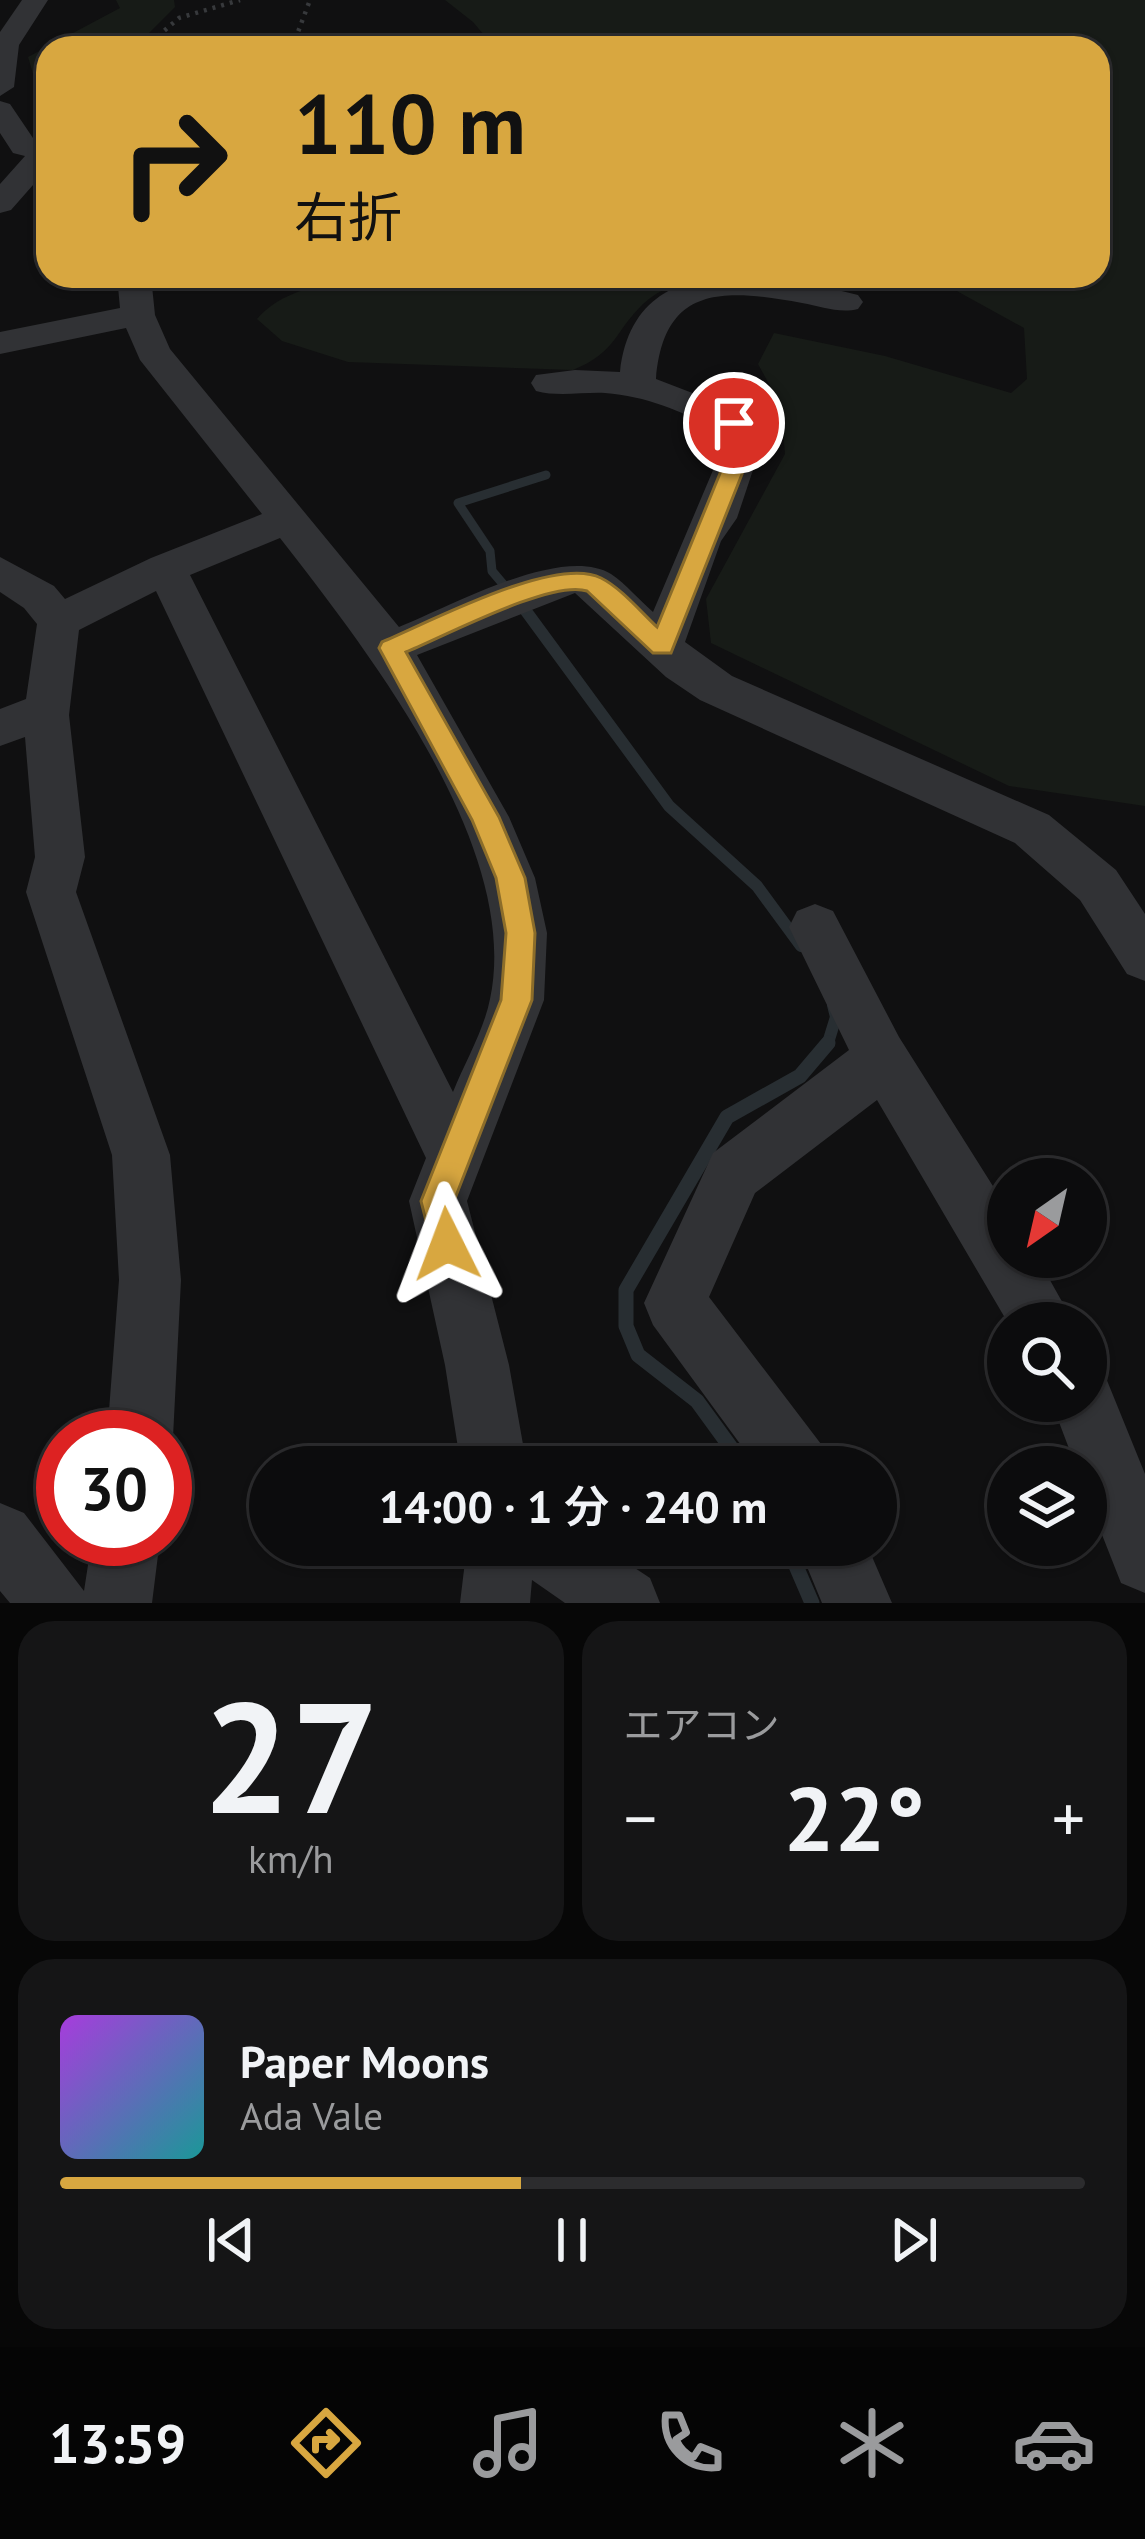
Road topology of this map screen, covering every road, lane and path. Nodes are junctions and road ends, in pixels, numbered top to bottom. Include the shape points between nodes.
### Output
1 (35, 0) edge
2 (240, 0) edge
3 (310, 0) edge
4 (158, 36) edge
5 (296, 36) edge
6 (0, 86) edge
7 (0, 110) edge
8 (29, 152) edge
9 (0, 203) edge
10 (736, 288) edge
11 (771, 288) edge
12 (136, 296) edge
13 (846, 302) dead end
14 (0, 343) edge
15 (549, 383) dead end
16 (637, 383) junction
17 (287, 520) junction
18 (166, 568) junction
19 (0, 572) edge
20 (59, 621) junction
21 (662, 646) junction
22 (391, 648) junction
23 (24, 718) edge
24 (815, 927) dead end
25 (1145, 958) edge
26 (880, 1055) junction
27 (455, 1156) junction
28 (1030, 1302) edge
29 (142, 1410) edge
30 (1091, 1422) edge
31 (490, 1446) edge
32 (782, 1446) edge
33 (0, 1537) edge
34 (1145, 1559) edge
35 (499, 1566) edge
36 (571, 1566) edge
37 (841, 1566) edge
38 (54, 1603) edge
39 (496, 1603) edge
40 (625, 1603) edge
41 (857, 1603) edge

1 - 6 street via 5,45
2 - 4 path via 179,18
3 - 5 path
7 - 8 street
8 - 9 street
10 - 16 street via 689,292 652,318 640,340
11 - 13 street
12 - 14 street
12 - 17 street via 153,352
15 - 16 street
16 - 21 street via 734,423 741,449
17 - 18 street
17 - 22 street
18 - 20 street
18 - 27 street
19 - 20 street
20 - 23 street
21 - 22 street via 596,585 577,578
21 - 25 street via 716,688 781,721 1032,829 1098,885
22 - 27 street via 485,817 510,878 520,933 517,1000
23 - 29 street via 60,856 50,892 141,1155 150,1280
24 - 26 street
26 - 28 street
26 - 32 street via 859,1080 734,1173 674,1303
27 - 31 street via 438,1201
30 - 34 street
33 - 38 street
35 - 39 street
36 - 40 street
37 - 41 street

